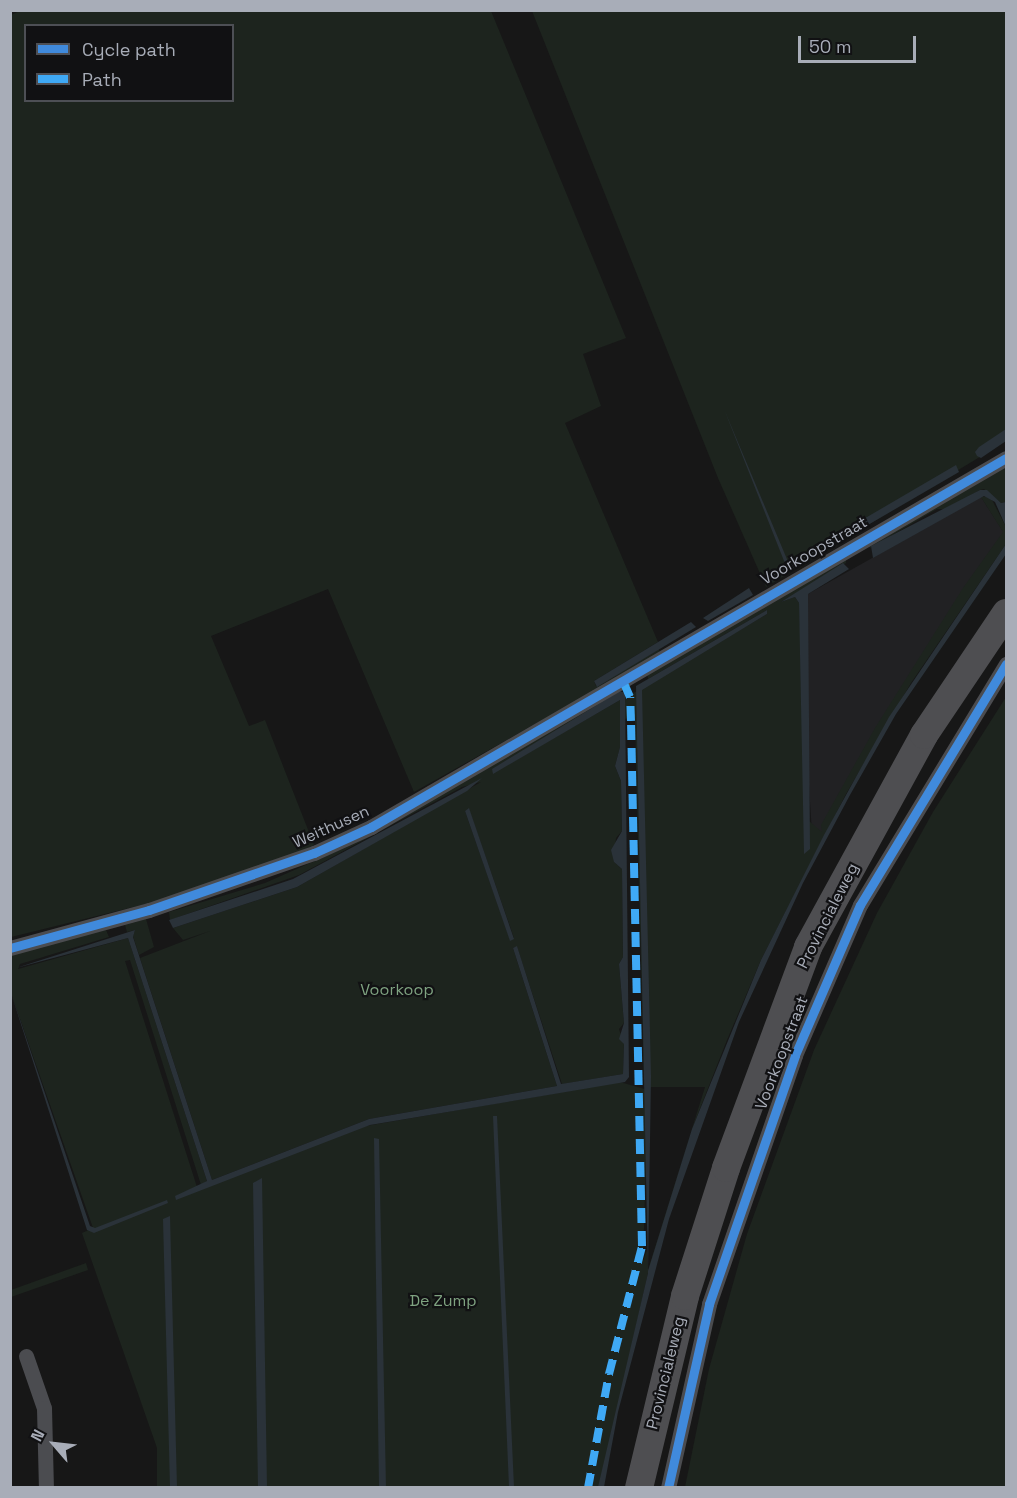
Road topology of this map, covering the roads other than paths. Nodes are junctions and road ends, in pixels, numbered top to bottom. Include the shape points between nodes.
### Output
1 (1006, 458) edge
2 (1006, 613) edge
3 (1006, 664) edge
4 (636, 671) joint
5 (10, 948) edge
6 (26, 1356) dead end
7 (46, 1488) edge
8 (639, 1488) edge
9 (668, 1488) edge

1 - 4 street, Voorkoopstraat
2 - 8 highway, Provincialeweg via 924,735 808,947 726,1168 685,1296
3 - 9 street, Voorkoopstraat via 860,905 795,1055 709,1304
4 - 5 street, Weithusen via 468,774 314,853 149,910
6 - 7 street via 44,1408

